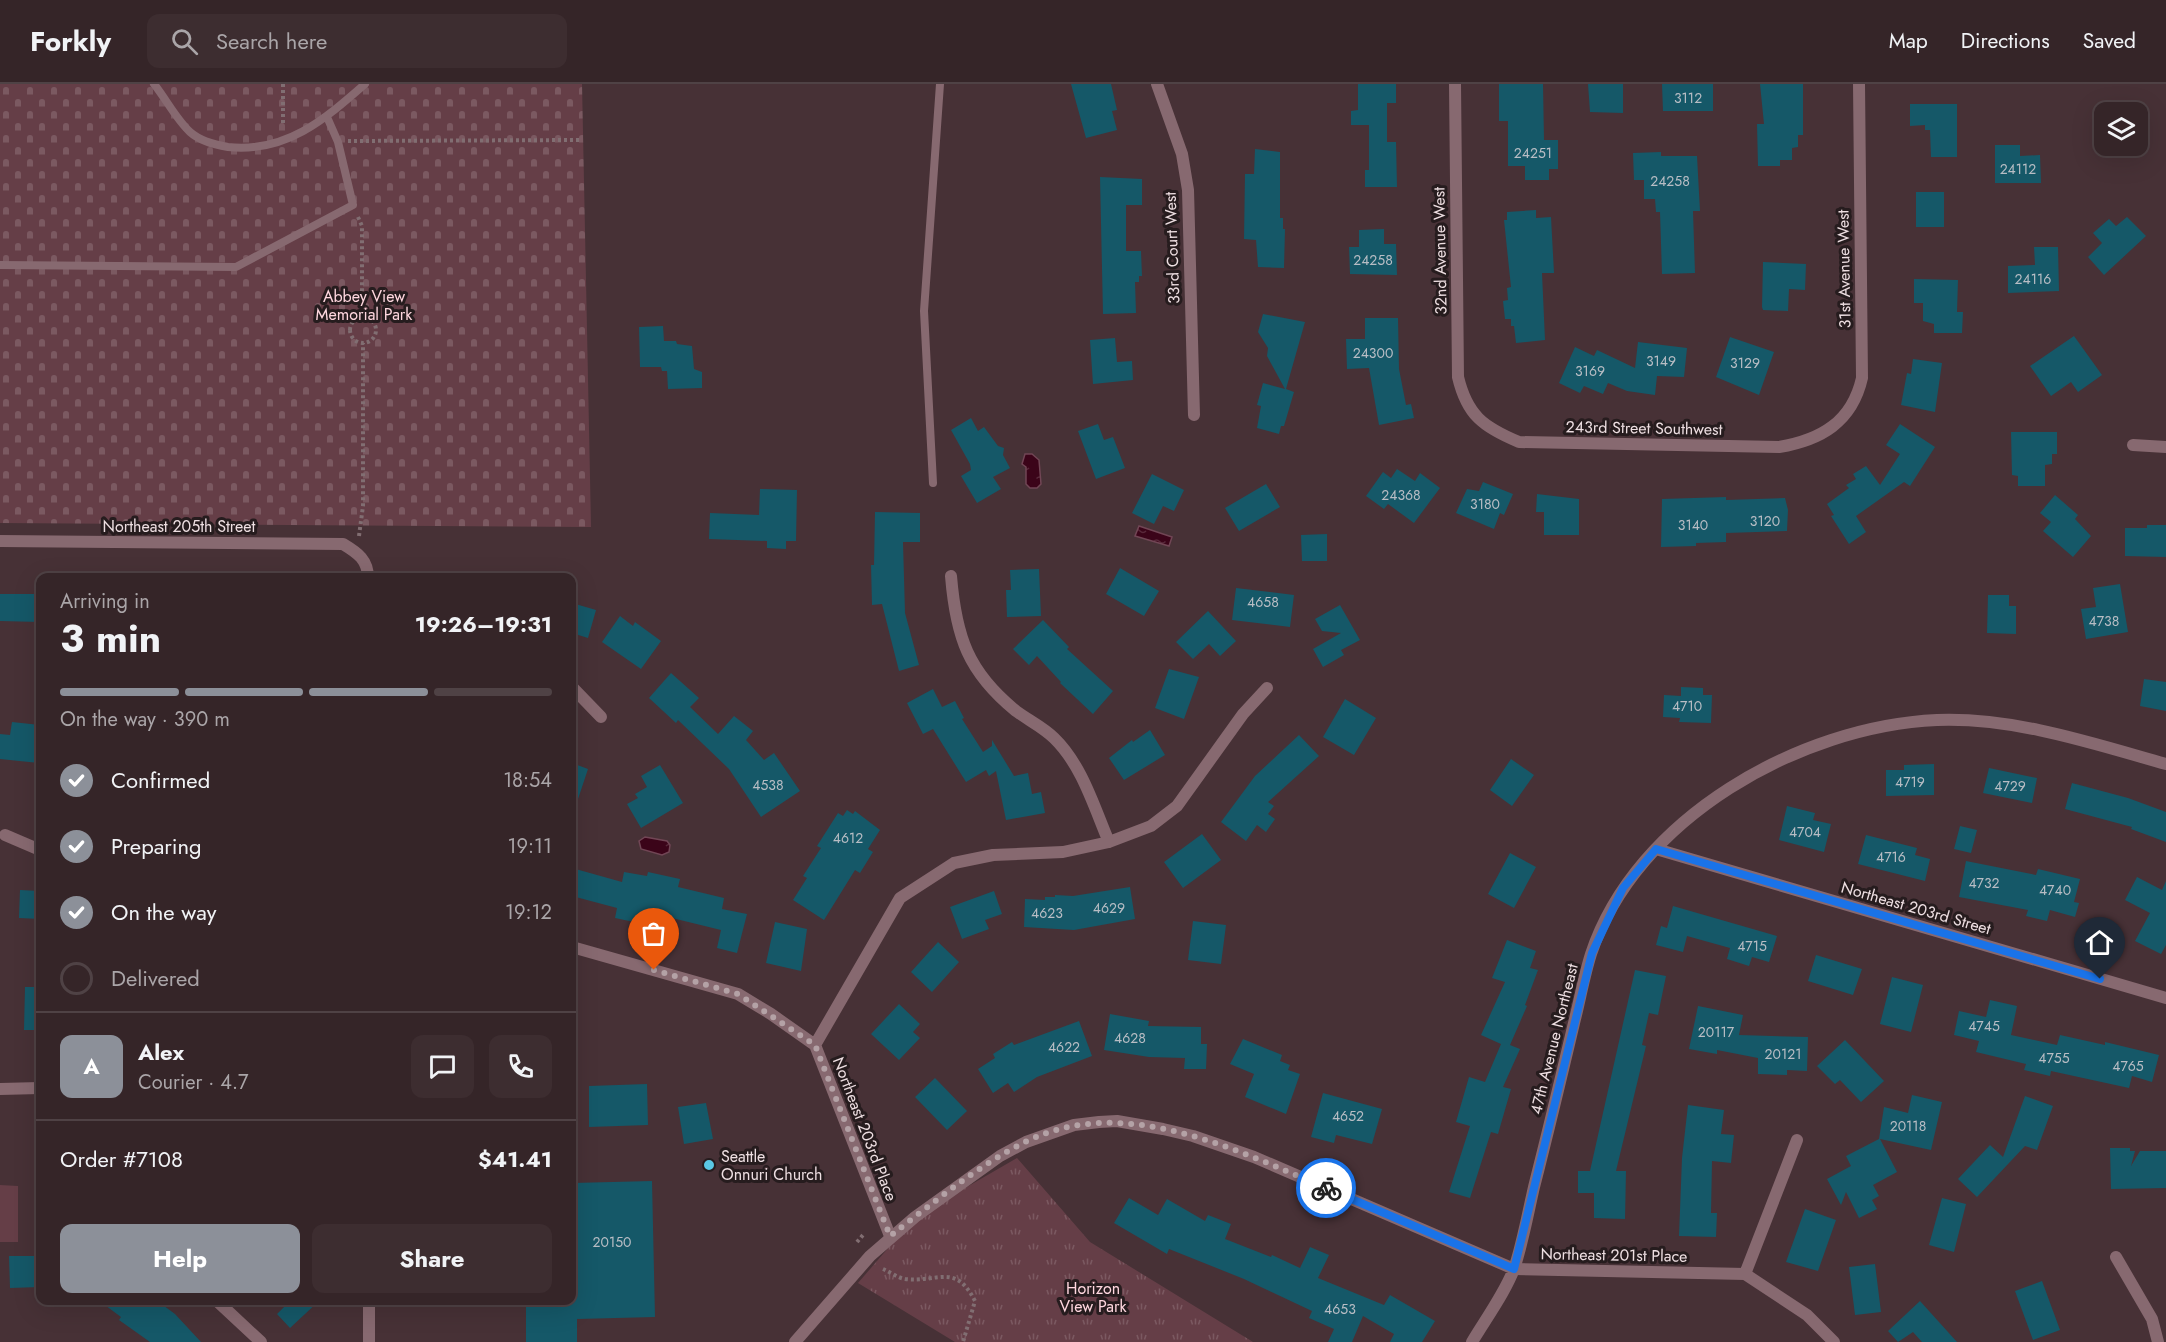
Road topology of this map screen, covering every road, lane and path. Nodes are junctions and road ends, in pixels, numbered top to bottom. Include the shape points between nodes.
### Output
1 (154, 84) edge
2 (282, 84) edge
3 (365, 84) edge
4 (940, 84) edge
5 (1157, 84) edge
6 (1455, 84) edge
7 (1859, 84) edge
8 (327, 117) junction
9 (579, 140) dead end
10 (338, 141) junction
11 (283, 142) junction
12 (352, 205) junction
13 (0, 265) edge
14 (362, 316) junction
15 (363, 343) junction
16 (1194, 415) dead end
17 (1474, 415) joint
18 (1819, 436) joint
19 (2133, 445) dead end
20 (2166, 447) edge
21 (933, 483) dead end
22 (0, 541) edge
23 (357, 552) junction
24 (368, 573) edge
25 (951, 576) dead end
26 (1267, 688) dead end
27 (576, 691) edge
28 (601, 717) dead end
29 (2166, 764) edge
30 (5, 835) dead end
31 (1109, 842) junction
32 (36, 848) edge
33 (1656, 849) junction
34 (576, 948) edge
35 (2166, 998) edge
36 (815, 1045) junction
37 (36, 1088) edge
38 (0, 1089) edge
39 (1797, 1140) dead end
40 (861, 1233) dead end
41 (890, 1236) junction
42 (857, 1242) dead end
43 (2116, 1257) dead end
44 (883, 1269) dead end
45 (1514, 1269) junction
46 (1745, 1274) junction
47 (221, 1305) edge
48 (369, 1305) edge
49 (261, 1342) edge
50 (369, 1342) edge
51 (795, 1342) edge
52 (963, 1342) edge
53 (1472, 1342) edge
54 (1834, 1342) edge
55 (2158, 1342) edge

1 - 11 lane via 191,133 215,145 251,149
2 - 11 path
3 - 8 lane
4 - 21 lane via 924,311
5 - 16 street, 33rd Court West via 1182,154 1188,190
6 - 17 street, 32nd Avenue West via 1458,376
7 - 18 street, 31st Avenue West via 1862,378 1857,398 1845,415
8 - 10 lane
8 - 11 lane
9 - 10 path
10 - 12 lane
12 - 13 lane via 236,267
12 - 14 path via 362,226
14 - 15 path via 350,328 354,340
14 - 15 path via 373,321 376,329 374,337
15 - 23 path via 363,506
17 - 18 street, 243rd Street Southwest via 1496,432 1519,442 1779,447
19 - 20 street
22 - 23 street, Northeast 205th Street via 343,544
23 - 24 street via 368,565
25 - 31 street via 955,618 967,652 988,687 1054,738 1080,773
26 - 31 street via 1243,714 1177,806 1151,826
27 - 28 street
29 - 33 street, 47th Avenue Northeast via 2039,730 2000,724 1938,720 1880,726 1832,738 1768,765 1698,810
30 - 32 street
31 - 36 street via 1063,852 993,855 954,863 924,881 900,898
33 - 35 street, Northeast 203rd Street
33 - 45 street, 47th Avenue Northeast via 1623,888 1592,953
34 - 36 street, Northeast 203rd Place via 738,994
36 - 41 street, Northeast 203rd Place
37 - 38 street
39 - 46 street
40 - 42 path
41 - 45 street, Northeast 201st Place via 1000,1156 1026,1142 1074,1125 1117,1121 1192,1136 1254,1157
41 - 51 street, Northeast 201st Place
43 - 55 street via 2152,1319
44 - 52 path via 905,1279 955,1278 967,1286 975,1301
45 - 46 street, Northeast 201st Place
45 - 53 street, 47th Avenue Northeast
46 - 54 street via 1807,1315
47 - 49 street
48 - 50 street

